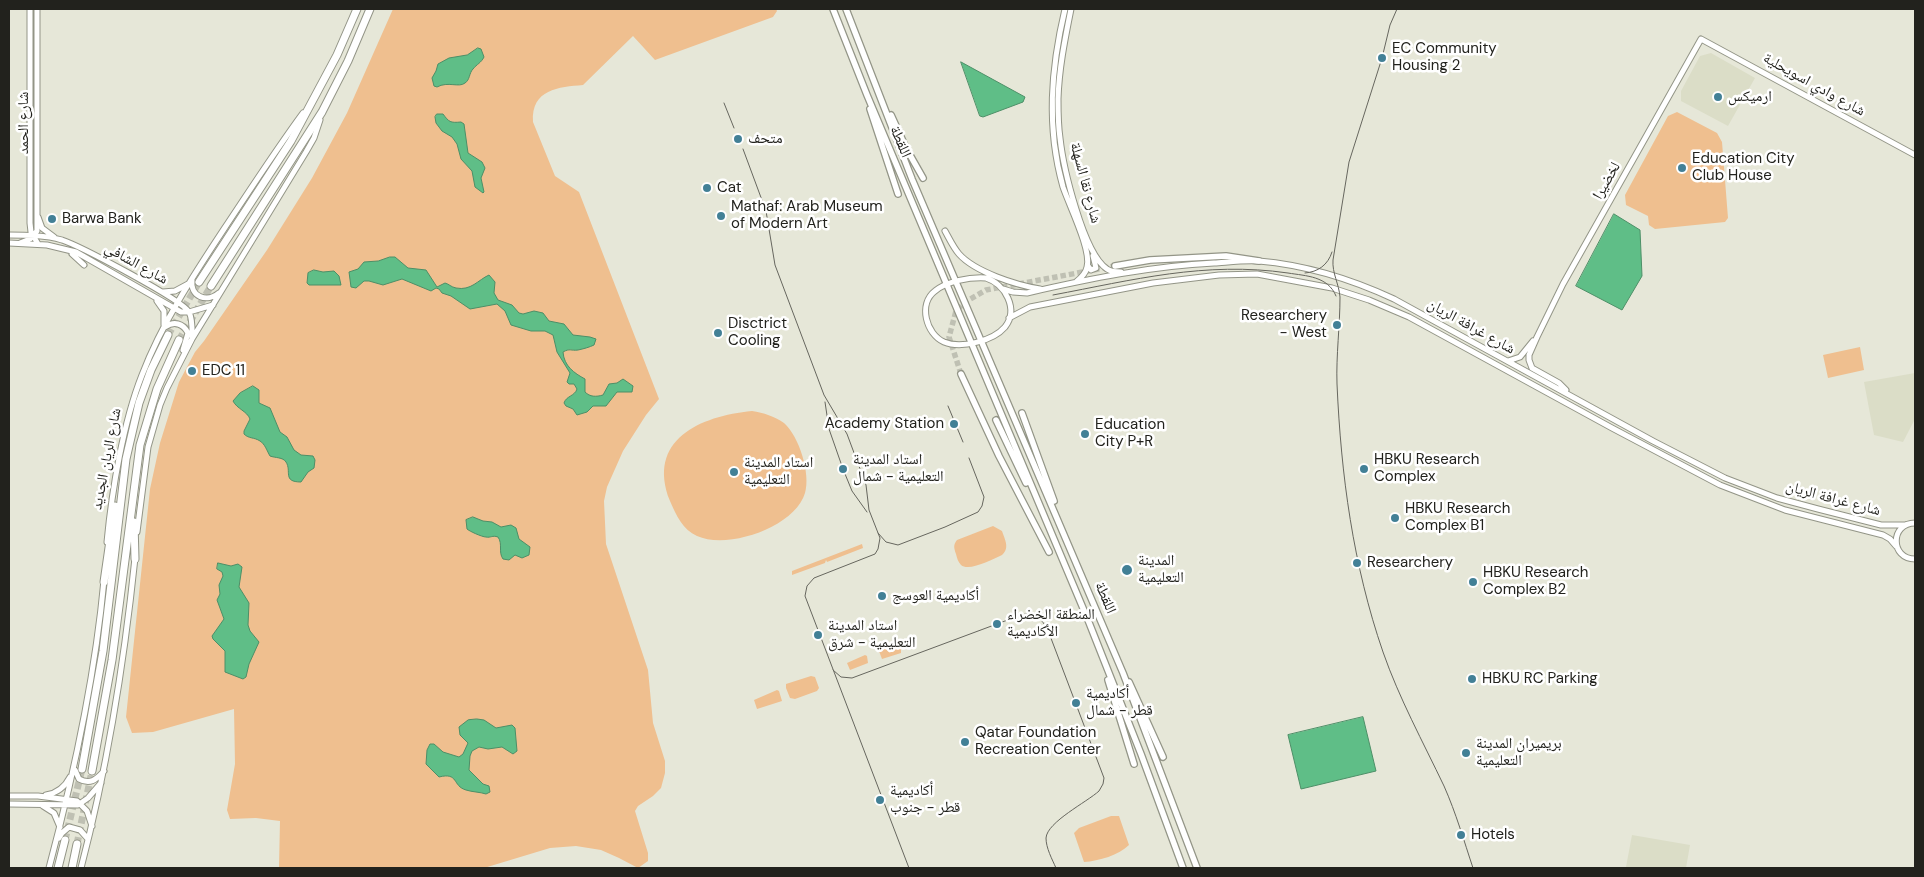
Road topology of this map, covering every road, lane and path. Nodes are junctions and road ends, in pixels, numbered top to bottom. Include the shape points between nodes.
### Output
1 (30, 9) edge
2 (37, 9) edge
3 (357, 9) edge
4 (370, 9) edge
5 (833, 9) edge
6 (846, 9) edge
7 (1065, 9) edge
8 (1071, 9) edge
9 (1701, 38) joint
10 (867, 95) junction
11 (882, 101) junction
12 (322, 112) junction
13 (1915, 155) edge
14 (923, 178) dead end
15 (898, 194) dead end
16 (37, 213) junction
17 (30, 223) junction
18 (945, 230) dead end
19 (20, 235) junction
20 (9, 236) edge
21 (33, 236) junction
22 (59, 239) junction
23 (9, 243) edge
24 (20, 243) junction
25 (38, 244) junction
26 (1088, 244) junction
27 (66, 249) junction
28 (1259, 262) junction
29 (84, 265) dead end
30 (1088, 266) junction
31 (1115, 266) tunnel mouth
32 (1136, 271) junction
33 (196, 279) junction
34 (956, 282) junction
35 (1075, 283) junction
36 (188, 284) junction
37 (947, 284) junction
38 (211, 286) tunnel mouth
39 (1003, 289) junction
40 (1043, 289) junction
41 (162, 292) junction
42 (221, 292) junction
43 (152, 297) junction
44 (179, 302) junction
45 (213, 305) junction
46 (174, 309) junction
47 (189, 312) junction
48 (1009, 318) junction
49 (163, 328) junction
50 (168, 335) tunnel mouth
51 (1536, 337) junction
52 (192, 339) junction
53 (179, 340) tunnel mouth
54 (981, 341) junction
55 (972, 343) junction
56 (1520, 358) junction
57 (180, 360) junction
58 (1507, 361) junction
59 (1529, 363) junction
60 (961, 374) tunnel mouth
61 (1572, 396) junction
62 (1022, 413) dead end
63 (996, 420) dead end
64 (121, 492) junction
65 (134, 494) junction
66 (1915, 523) edge
67 (1904, 525) junction
68 (1896, 546) junction
69 (1070, 548) junction
70 (1049, 552) dead end
71 (1060, 553) junction
72 (1915, 558) edge
73 (135, 559) junction
74 (104, 582) junction
75 (1098, 644) junction
76 (1122, 673) junction
77 (1164, 757) dead end
78 (1134, 764) dead end
79 (77, 769) junction
80 (92, 771) tunnel mouth
81 (104, 771) junction
82 (102, 783) junction
83 (9, 796) edge
84 (38, 796) junction
85 (67, 799) junction
86 (81, 803) junction
87 (9, 804) edge
88 (42, 805) junction
89 (65, 806) junction
90 (92, 826) junction
91 (60, 828) junction
92 (88, 839) junction
93 (65, 840) tunnel mouth
94 (77, 844) tunnel mouth
95 (55, 845) junction
96 (49, 868) edge
97 (58, 868) edge
98 (72, 868) edge
99 (81, 868) edge
100 (1183, 868) edge
101 (1196, 868) edge

1 - 17 main road, شارع الحمد
2 - 16 main road, شارع الحمد
3 - 33 highway, شارع الريان الجديد via 313,101 274,168
4 - 12 highway
5 - 10 main road, اللقطة
6 - 11 main road, اللقطة
7 - 30 main road, شارع نقا السهلة via 1055,57 1052,131 1062,182 1086,249
8 - 26 main road, شارع نقا السهلة via 1060,66 1059,130 1068,181
9 - 13 main road, شارع وادي اسويحلية
9 - 51 main road, لخضيرا
10 - 15 main road
10 - 37 main road, اللقطة
11 - 14 main road
11 - 34 main road, اللقطة
12 - 38 highway
12 - 42 main road via 314,138
16 - 21 main road, شارع الحمد via 37,231
16 - 22 main road via 46,232
17 - 19 main road
17 - 21 main road, شارع الحمد
18 - 40 main road via 959,254 972,264 1024,286
19 - 20 main road, شارع الشافي
19 - 21 main road, شارع الشافي
21 - 22 main road, شارع الشافي
21 - 24 main road
21 - 25 main road, شارع الحمد
22 - 41 main road, شارع الشافي
23 - 24 main road, شارع الشافي
24 - 25 main road, شارع الشافي
25 - 27 main road, شارع الشافي
26 - 30 main road via 1097,267 1093,270
26 - 32 main road, شارع نقا السهلة via 1106,269
27 - 29 main road
27 - 43 main road, شارع الشافي via 88,258
28 - 31 main road via 1218,256 1150,260
28 - 32 main road, شارع غرافة الريان via 1191,264
28 - 58 main road, شارع غرافة الريان via 1316,271 1374,289
30 - 35 main road
32 - 35 main road, شارع غرافة الريان
33 - 36 main road, شارع الريان الجديد
33 - 42 main road via 192,284 200,297 207,299
34 - 37 main road
34 - 39 main road via 986,278
34 - 54 main road, اللقطة
35 - 40 main road, شارع غرافة الريان
36 - 41 main road via 175,291
36 - 44 main road, شارع الريان الجديد
37 - 55 main road, اللقطة
37 - 55 main road via 928,299 926,315 930,330 946,343
39 - 40 main road, شارع غرافة الريان via 1020,294
39 - 48 main road via 1010,303
41 - 44 main road, شارع الشافي
42 - 45 main road
43 - 46 main road, شارع الشافي
43 - 49 main road via 164,311
44 - 46 main road, شارع الريان الجديد
44 - 47 main road, شارع الشافي
45 - 47 main road, شارع الشافي
45 - 52 main road
46 - 47 main road, شارع الشافي
46 - 49 main road, شارع الريان الجديد
47 - 52 main road
48 - 54 main road via 999,332
48 - 68 main road, شارع غرافة الريان via 1030,307 1189,278 1258,274 1332,288 1409,317 1720,485 1785,510 1883,535
49 - 57 main road via 177,323 187,330
49 - 74 main road, شارع الريان الجديد via 131,406 110,511
50 - 64 highway, شارع الريان الجديد via 139,403
51 - 56 main road, لخضيرا
51 - 59 main road, لخضيرا
52 - 57 main road
53 - 65 highway, شارع الريان الجديد via 147,417
54 - 55 main road
54 - 69 main road, اللقطة
55 - 71 main road, اللقطة
56 - 58 main road
56 - 59 main road via 1524,364
57 - 73 main road via 160,405 148,447
58 - 61 main road, شارع غرافة الريان
59 - 61 main road
60 - 70 main road
61 - 67 main road, شارع غرافة الريان via 1725,478 1760,492 1882,525
62 - 69 main road
63 - 71 main road
64 - 74 highway via 115,506
64 - 79 highway, شارع الريان الجديد via 103,651
65 - 73 highway
65 - 80 highway, شارع الريان الجديد via 112,660
66 - 67 main road, شارع غرافة الريان
67 - 68 main road via 1896,535
68 - 72 main road, شارع غرافة الريان via 1902,555
69 - 76 main road, اللقطة
71 - 75 main road, اللقطة
73 - 81 main road via 118,694
74 - 79 main road, شارع الريان الجديد
75 - 78 main road
75 - 100 main road, اللقطة
76 - 77 main road via 1133,689
76 - 101 main road, اللقطة
79 - 81 main road via 76,776 87,782 96,780
79 - 84 main road via 57,792
79 - 85 main road, شارع الريان الجديد
81 - 82 main road
82 - 86 main road
82 - 90 main road
83 - 84 main road
84 - 85 main road
85 - 86 main road
85 - 89 main road, شارع الريان الجديد
86 - 89 main road
86 - 90 main road
87 - 88 main road
88 - 89 main road
88 - 91 main road via 54,813
89 - 91 main road, شارع الريان الجديد
90 - 92 main road
91 - 95 main road, شارع الريان الجديد
92 - 95 main road via 80,830 69,827
92 - 99 main road
93 - 97 highway
94 - 98 highway
95 - 96 main road, شارع الريان الجديد

